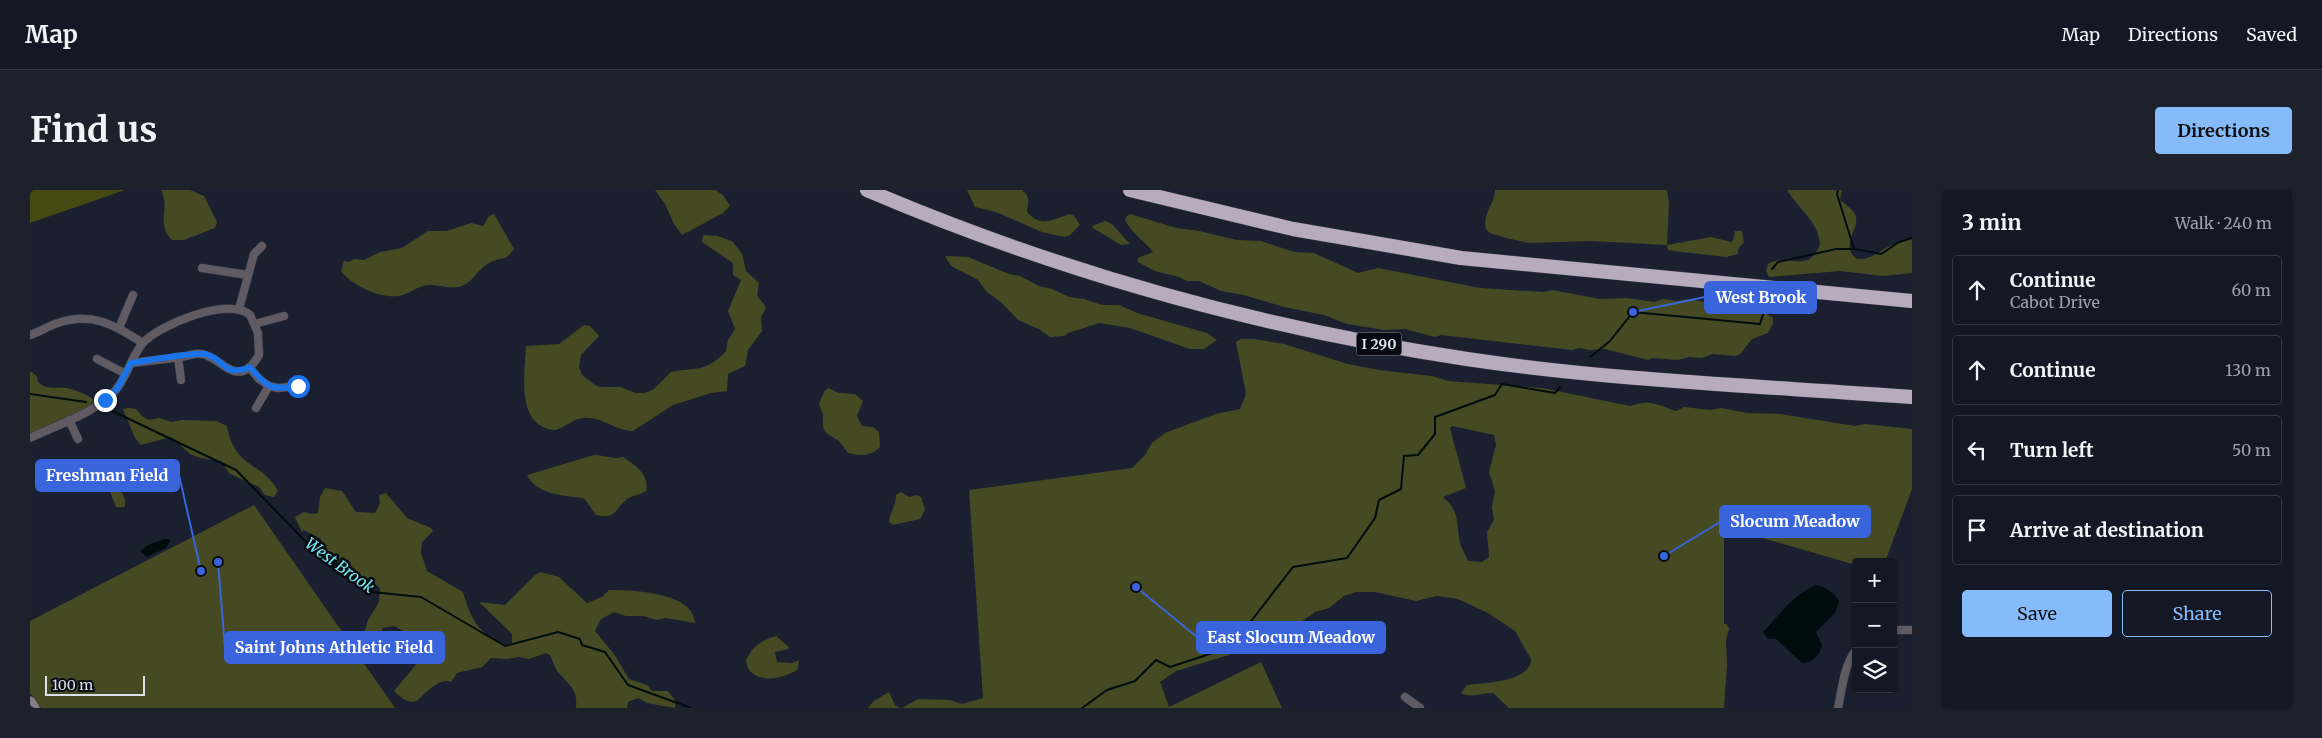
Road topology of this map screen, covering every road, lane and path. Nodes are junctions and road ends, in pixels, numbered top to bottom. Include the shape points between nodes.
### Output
1 (867, 190) edge
2 (1130, 190) edge
3 (262, 246) dead end
4 (202, 268) dead end
5 (248, 275) junction
6 (133, 294) dead end
7 (1912, 301) edge
8 (239, 309) junction
9 (284, 316) dead end
10 (255, 324) junction
11 (119, 328) junction
12 (30, 335) edge
13 (143, 343) junction
14 (178, 357) junction
15 (97, 358) dead end
16 (131, 363) junction
17 (250, 367) junction
18 (126, 374) junction
19 (181, 380) dead end
20 (268, 386) junction
21 (298, 386) dead end
22 (1912, 397) edge
23 (256, 408) dead end
24 (69, 420) junction
25 (30, 438) edge
26 (78, 439) dead end
27 (1897, 630) edge
28 (1912, 630) edge
29 (1852, 655) edge
30 (1405, 697) dead end
31 (30, 702) edge
32 (34, 708) edge
33 (1420, 708) edge
34 (1838, 708) edge

1 - 22 highway, I 290 via 987,238 1116,280 1178,299 1321,334 1539,368
2 - 7 highway via 1293,229 1461,258
3 - 5 street via 254,254
4 - 5 street
5 - 8 street
6 - 11 street
8 - 10 street via 248,312
8 - 13 street via 225,309 176,322
9 - 10 street
10 - 17 street via 260,350
11 - 12 street via 95,319 79,318 54,324
11 - 13 street
13 - 16 street
14 - 16 street
14 - 17 street via 202,354 228,370
14 - 19 street
15 - 18 street
16 - 18 street
17 - 20 street
18 - 24 street via 110,397
20 - 21 street
20 - 23 street
24 - 25 street
24 - 26 street
27 - 28 street
29 - 34 street
30 - 33 street
31 - 32 main road

